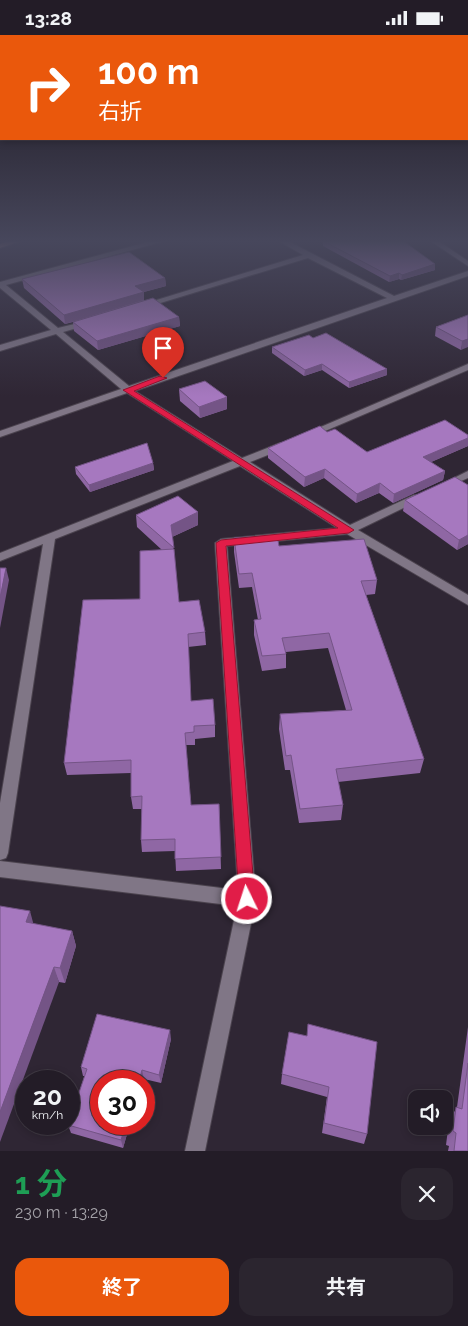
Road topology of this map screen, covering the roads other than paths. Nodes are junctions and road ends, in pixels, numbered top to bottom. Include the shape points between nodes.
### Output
1 (9, 292) edge
2 (186, 292) edge
3 (380, 292) edge
4 (410, 292) edge
5 (392, 298) junction
6 (131, 309) edge
7 (93, 321) edge
8 (56, 332) junction
9 (0, 348) edge
10 (468, 367) edge
11 (128, 390) junction
12 (0, 434) edge
13 (243, 462) junction
14 (468, 474) edge
15 (349, 530) junction
16 (50, 536) junction
17 (0, 557) edge
18 (468, 601) edge
19 (0, 853) edge
20 (0, 869) edge
21 (247, 899) junction
22 (195, 1151) edge

1 - 8 street
2 - 6 street
3 - 5 street
4 - 5 street
5 - 11 street
7 - 8 street
8 - 9 street
8 - 11 street
10 - 13 street
11 - 12 street
11 - 13 street
13 - 15 street
13 - 16 street
14 - 15 street
15 - 18 street
15 - 21 street via 221,543
16 - 17 street
16 - 19 street
20 - 21 street
21 - 22 street

